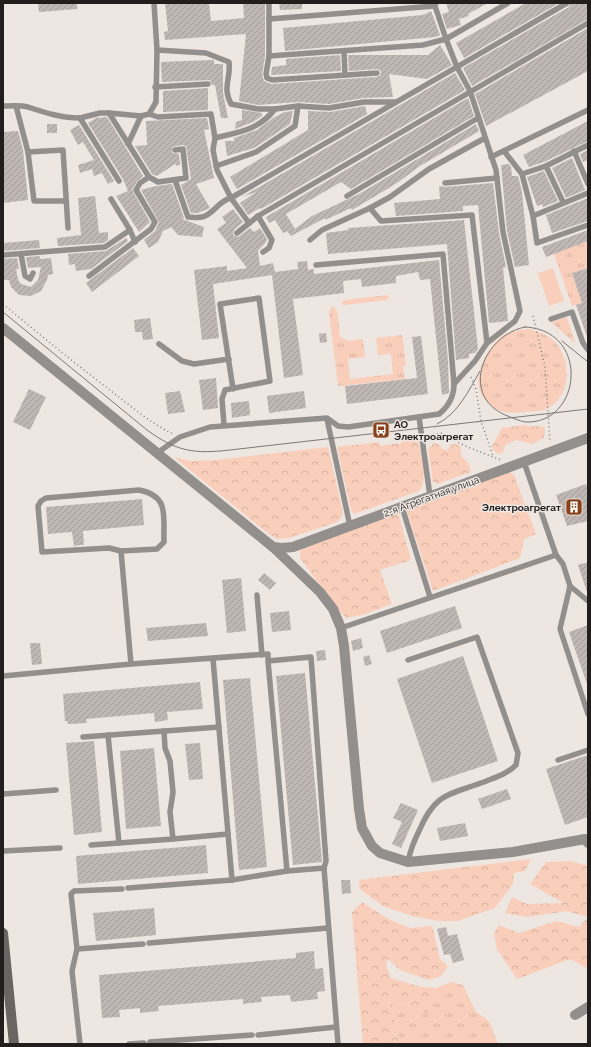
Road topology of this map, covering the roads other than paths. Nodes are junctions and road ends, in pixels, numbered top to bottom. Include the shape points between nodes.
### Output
1 (154, 3) edge
2 (269, 3) edge
3 (508, 3) edge
4 (567, 3) edge
5 (436, 4) edge
6 (269, 19) junction
7 (588, 23) edge
8 (446, 39) junction
9 (157, 50) junction
10 (344, 51) junction
11 (269, 56) junction
12 (457, 67) junction
13 (377, 73) dead end
14 (345, 75) junction
15 (208, 84) dead end
16 (155, 87) junction
17 (470, 91) junction
18 (395, 102) junction
19 (3, 106) edge
20 (16, 106) junction
21 (298, 106) junction
22 (275, 109) junction
23 (588, 110) edge
24 (109, 114) junction
25 (149, 114) junction
26 (141, 116) junction
27 (80, 118) junction
28 (478, 118) junction
29 (215, 138) junction
30 (485, 138) junction
31 (128, 144) junction
32 (588, 145) edge
33 (175, 150) dead end
34 (504, 151) junction
35 (574, 151) junction
36 (28, 152) junction
37 (491, 157) junction
38 (216, 166) junction
39 (546, 166) junction
40 (585, 170) edge
41 (522, 174) junction
42 (148, 177) junction
43 (497, 178) junction
44 (175, 180) junction
45 (119, 181) dead end
46 (445, 183) dead end
47 (588, 184) edge
48 (588, 193) edge
49 (347, 196) dead end
50 (231, 198) junction
51 (111, 199) dead end
52 (66, 201) junction
53 (563, 202) junction
54 (370, 208) junction
55 (258, 216) junction
56 (533, 216) junction
57 (248, 223) junction
58 (588, 225) edge
59 (68, 228) dead end
60 (130, 230) junction
61 (237, 233) dead end
62 (310, 240) dead end
63 (135, 242) junction
64 (263, 252) dead end
65 (21, 254) junction
66 (3, 255) edge
67 (316, 265) dead end
68 (33, 274) dead end
69 (89, 276) dead end
70 (551, 319) dead end
71 (3, 328) edge
72 (487, 343) junction
73 (159, 344) dead end
74 (588, 350) edge
75 (229, 359) junction
76 (454, 384) junction
77 (233, 389) junction
78 (419, 417) junction
79 (327, 418) junction
80 (224, 425) junction
81 (588, 438) edge
82 (157, 453) junction
83 (524, 462) junction
84 (430, 496) junction
85 (402, 507) junction
86 (350, 526) junction
87 (273, 547) junction
88 (121, 551) junction
89 (556, 555) junction
90 (570, 586) junction
91 (257, 595) dead end
92 (430, 598) junction
93 (588, 601) edge
94 (341, 628) junction
95 (262, 655) junction
96 (213, 658) junction
97 (408, 660) dead end
98 (268, 661) junction
99 (131, 664) junction
100 (3, 676) edge
101 (588, 714) edge
102 (219, 727) junction
103 (164, 731) junction
104 (108, 735) junction
105 (83, 737) dead end
106 (588, 750) edge
107 (558, 760) dead end
108 (56, 790) dead end
109 (3, 794) edge
110 (228, 834) junction
111 (172, 839) junction
112 (587, 840) edge
113 (119, 843) junction
114 (91, 845) dead end
115 (60, 848) dead end
116 (3, 851) edge
117 (408, 862) junction
118 (324, 868) junction
119 (287, 871) junction
120 (232, 880) junction
121 (328, 928) junction
122 (3, 933) edge
123 (77, 949) junction
124 (588, 1007) edge
125 (575, 1015) dead end
126 (336, 1027) junction
127 (14, 1044) edge
128 (80, 1044) edge
129 (129, 1044) edge
130 (338, 1044) edge

1 - 9 lane
2 - 6 lane
3 - 8 lane
4 - 12 lane
5 - 6 lane
5 - 8 lane
6 - 11 lane
7 - 17 lane
8 - 10 lane via 423,45
8 - 12 lane
9 - 16 lane
9 - 22 lane via 206,53 226,60 229,62 230,74 226,85 227,97 231,104
10 - 11 lane
10 - 14 lane
11 - 14 lane via 266,74 267,78 272,80
12 - 17 lane
12 - 18 lane
13 - 14 lane
15 - 16 lane
16 - 25 lane via 156,102
17 - 28 lane
17 - 55 lane
18 - 21 lane via 364,102 329,108
18 - 50 lane
19 - 20 lane
20 - 27 lane via 57,116
20 - 36 lane
21 - 22 lane
21 - 38 lane via 295,126 256,152
22 - 29 lane via 270,116 251,129
23 - 34 lane
24 - 26 lane
24 - 27 lane via 100,113
24 - 31 lane
25 - 26 lane
25 - 29 lane via 158,117 211,114
26 - 31 lane
27 - 45 lane
28 - 30 lane
28 - 49 lane
29 - 38 lane via 213,150
30 - 37 lane
30 - 54 lane via 429,169
31 - 42 lane
32 - 35 lane
33 - 44 lane via 183,149 186,178
34 - 37 lane
34 - 41 lane
35 - 39 lane
35 - 40 lane
36 - 52 lane via 34,201
36 - 52 lane via 63,150
37 - 43 lane
38 - 50 lane
39 - 41 lane
39 - 53 lane
40 - 47 lane
41 - 56 lane
42 - 44 lane via 158,182
42 - 63 lane via 136,190 155,222 151,229
43 - 46 lane
43 - 72 lane via 503,232 520,311 512,325
44 - 50 lane via 188,217 202,217 222,201
48 - 53 lane
50 - 57 lane
51 - 60 lane
52 - 59 lane
53 - 56 lane
54 - 62 lane via 322,230
54 - 72 lane via 381,221 472,215
55 - 57 lane
55 - 64 lane via 272,240 269,248
56 - 58 lane via 537,243
57 - 61 lane
60 - 63 lane
60 - 65 lane via 105,247
63 - 69 lane
65 - 66 lane
65 - 68 lane via 25,276 30,279
67 - 76 lane via 443,254
70 - 74 lane via 572,312
71 - 82 street
72 - 76 lane via 479,357
73 - 75 lane via 182,361 194,364
75 - 77 lane
75 - 77 lane via 220,304 259,298 270,381
76 - 78 lane via 452,397 446,408 439,414
77 - 80 lane via 225,390 222,399
78 - 79 lane via 342,427
78 - 84 lane
79 - 80 lane
79 - 86 lane
80 - 82 lane via 197,430 180,437
81 - 83 street, 2-я Агрегатная улица
82 - 87 street
83 - 84 street, 2-я Агрегатная улица
83 - 89 lane
84 - 85 street, 2-я Агрегатная улица
85 - 86 street, 2-я Агрегатная улица
85 - 92 lane
86 - 87 street, 2-я Агрегатная улица via 293,547
87 - 94 street via 320,592 333,610
88 - 88 lane via 157,549 164,542 162,505 158,497 150,492 139,490 46,498 38,506 42,552 109,548
88 - 99 lane
89 - 90 lane via 563,564
89 - 92 lane
90 - 93 lane
90 - 101 lane via 560,629
91 - 95 lane
92 - 94 lane
94 - 117 street via 362,828 366,838 380,853
95 - 96 lane
95 - 98 lane via 268,654
96 - 99 lane
96 - 102 lane
97 - 117 lane via 477,637 518,752 518,759 512,770 503,775 444,796 434,803 427,812 410,850
98 - 118 lane via 311,657 326,861
98 - 119 lane
99 - 100 lane
102 - 103 lane
102 - 110 lane
103 - 104 lane
103 - 111 lane via 173,792 170,812
104 - 105 lane
104 - 113 lane
106 - 107 lane
108 - 109 lane
110 - 111 lane
110 - 120 lane
111 - 113 lane
112 - 117 street via 513,852
113 - 114 lane
115 - 116 lane
118 - 119 lane
118 - 121 lane
119 - 120 lane
120 - 123 lane via 72,893
121 - 123 lane
121 - 126 lane
122 - 127 main road
123 - 128 lane via 72,971
124 - 125 street
126 - 129 lane
126 - 130 lane

